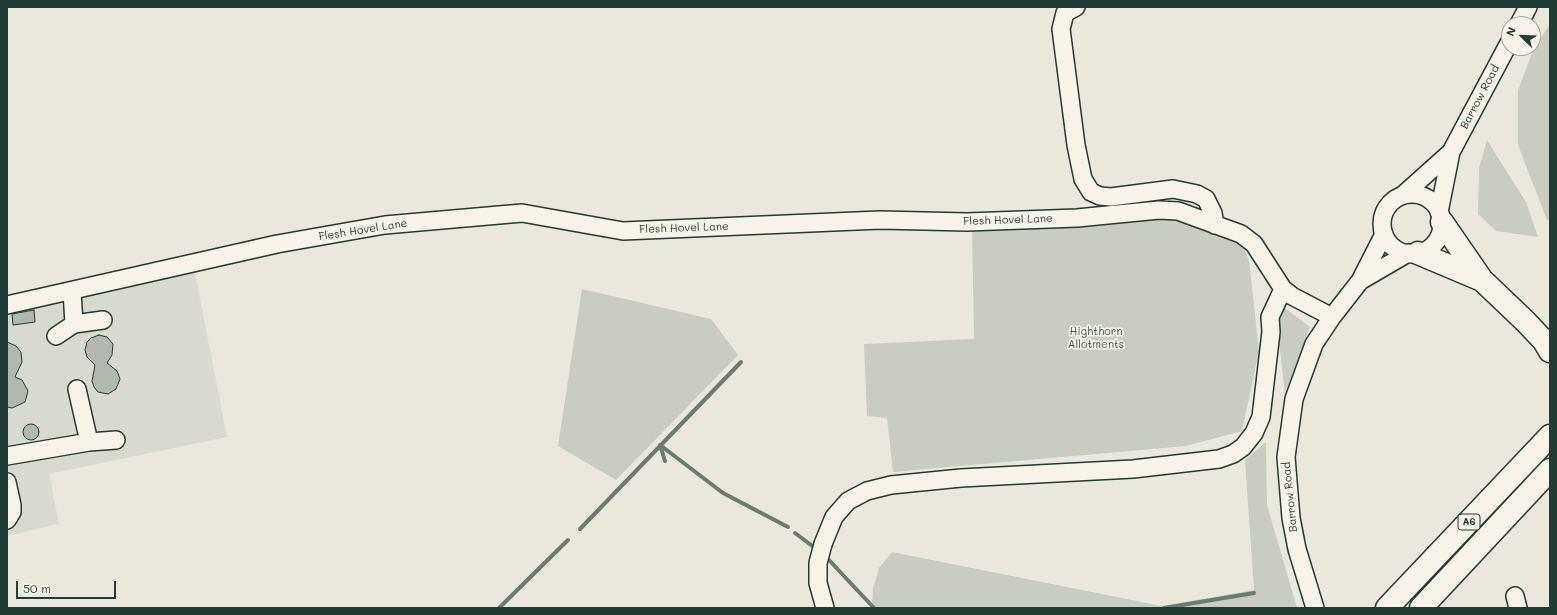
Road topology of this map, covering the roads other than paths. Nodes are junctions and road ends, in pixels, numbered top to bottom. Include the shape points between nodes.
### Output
1 (1076, 7) edge
2 (1528, 7) edge
3 (1523, 16) edge
4 (1502, 56) edge
5 (1451, 152) junction
6 (1403, 195) junction
7 (1440, 217) junction
8 (1215, 225) junction
9 (1384, 234) junction
10 (1413, 253) junction
11 (1482, 280) junction
12 (1360, 281) junction
13 (1283, 289) junction
14 (72, 291) junction
15 (7, 305) edge
16 (1332, 317) junction
17 (103, 320) dead end
18 (74, 324) junction
19 (56, 336) dead end
20 (1548, 346) edge
21 (77, 389) dead end
22 (1550, 421) edge
23 (1550, 436) edge
24 (116, 440) dead end
25 (89, 442) junction
26 (7, 456) edge
27 (1550, 470) edge
28 (7, 482) edge
29 (7, 520) edge
30 (1436, 557) junction
31 (825, 608) edge
32 (1315, 608) edge
33 (1387, 608) edge
34 (1421, 608) edge

1 - 8 street via 1065,13 1061,29 1076,145 1083,178 1092,192 1100,196 1111,197 1173,189 1197,194 1206,199 1213,213
2 - 3 street
4 - 5 street, Barrow Road
5 - 6 street, Barrow Road
5 - 7 street, Barrow Road
6 - 7 street via 1423,196 1436,206
6 - 9 street via 1391,202 1385,210 1382,224
7 - 10 street via 1438,237 1432,245
7 - 11 highway
8 - 13 street, Flesh Hovel Lane via 1241,234 1254,244
8 - 14 street, Flesh Hovel Lane via 1178,211 1159,210 1077,218 967,222 880,220 624,231 522,213 384,225 277,244
9 - 10 street via 1390,245 1399,251
9 - 12 street, Barrow Road
10 - 11 highway
10 - 12 street, Barrow Road
11 - 20 highway
12 - 16 street, Barrow Road
13 - 16 street, Flesh Hovel Lane
13 - 31 street via 1270,317 1271,332 1261,417 1254,433 1243,447 1233,454 1219,459 1133,469 961,478 891,485 866,491 848,501 834,517 823,544 818,563 818,583
14 - 15 street, Flesh Hovel Lane
14 - 18 street
16 - 32 street, Barrow Road via 1314,344 1294,399 1286,457 1291,518 1297,549
17 - 18 street
18 - 19 street
21 - 25 street
22 - 30 highway
23 - 30 highway, A6
24 - 25 street
25 - 26 street
27 - 34 highway, A6
28 - 29 street via 12,505 12,512
30 - 33 highway, A6

